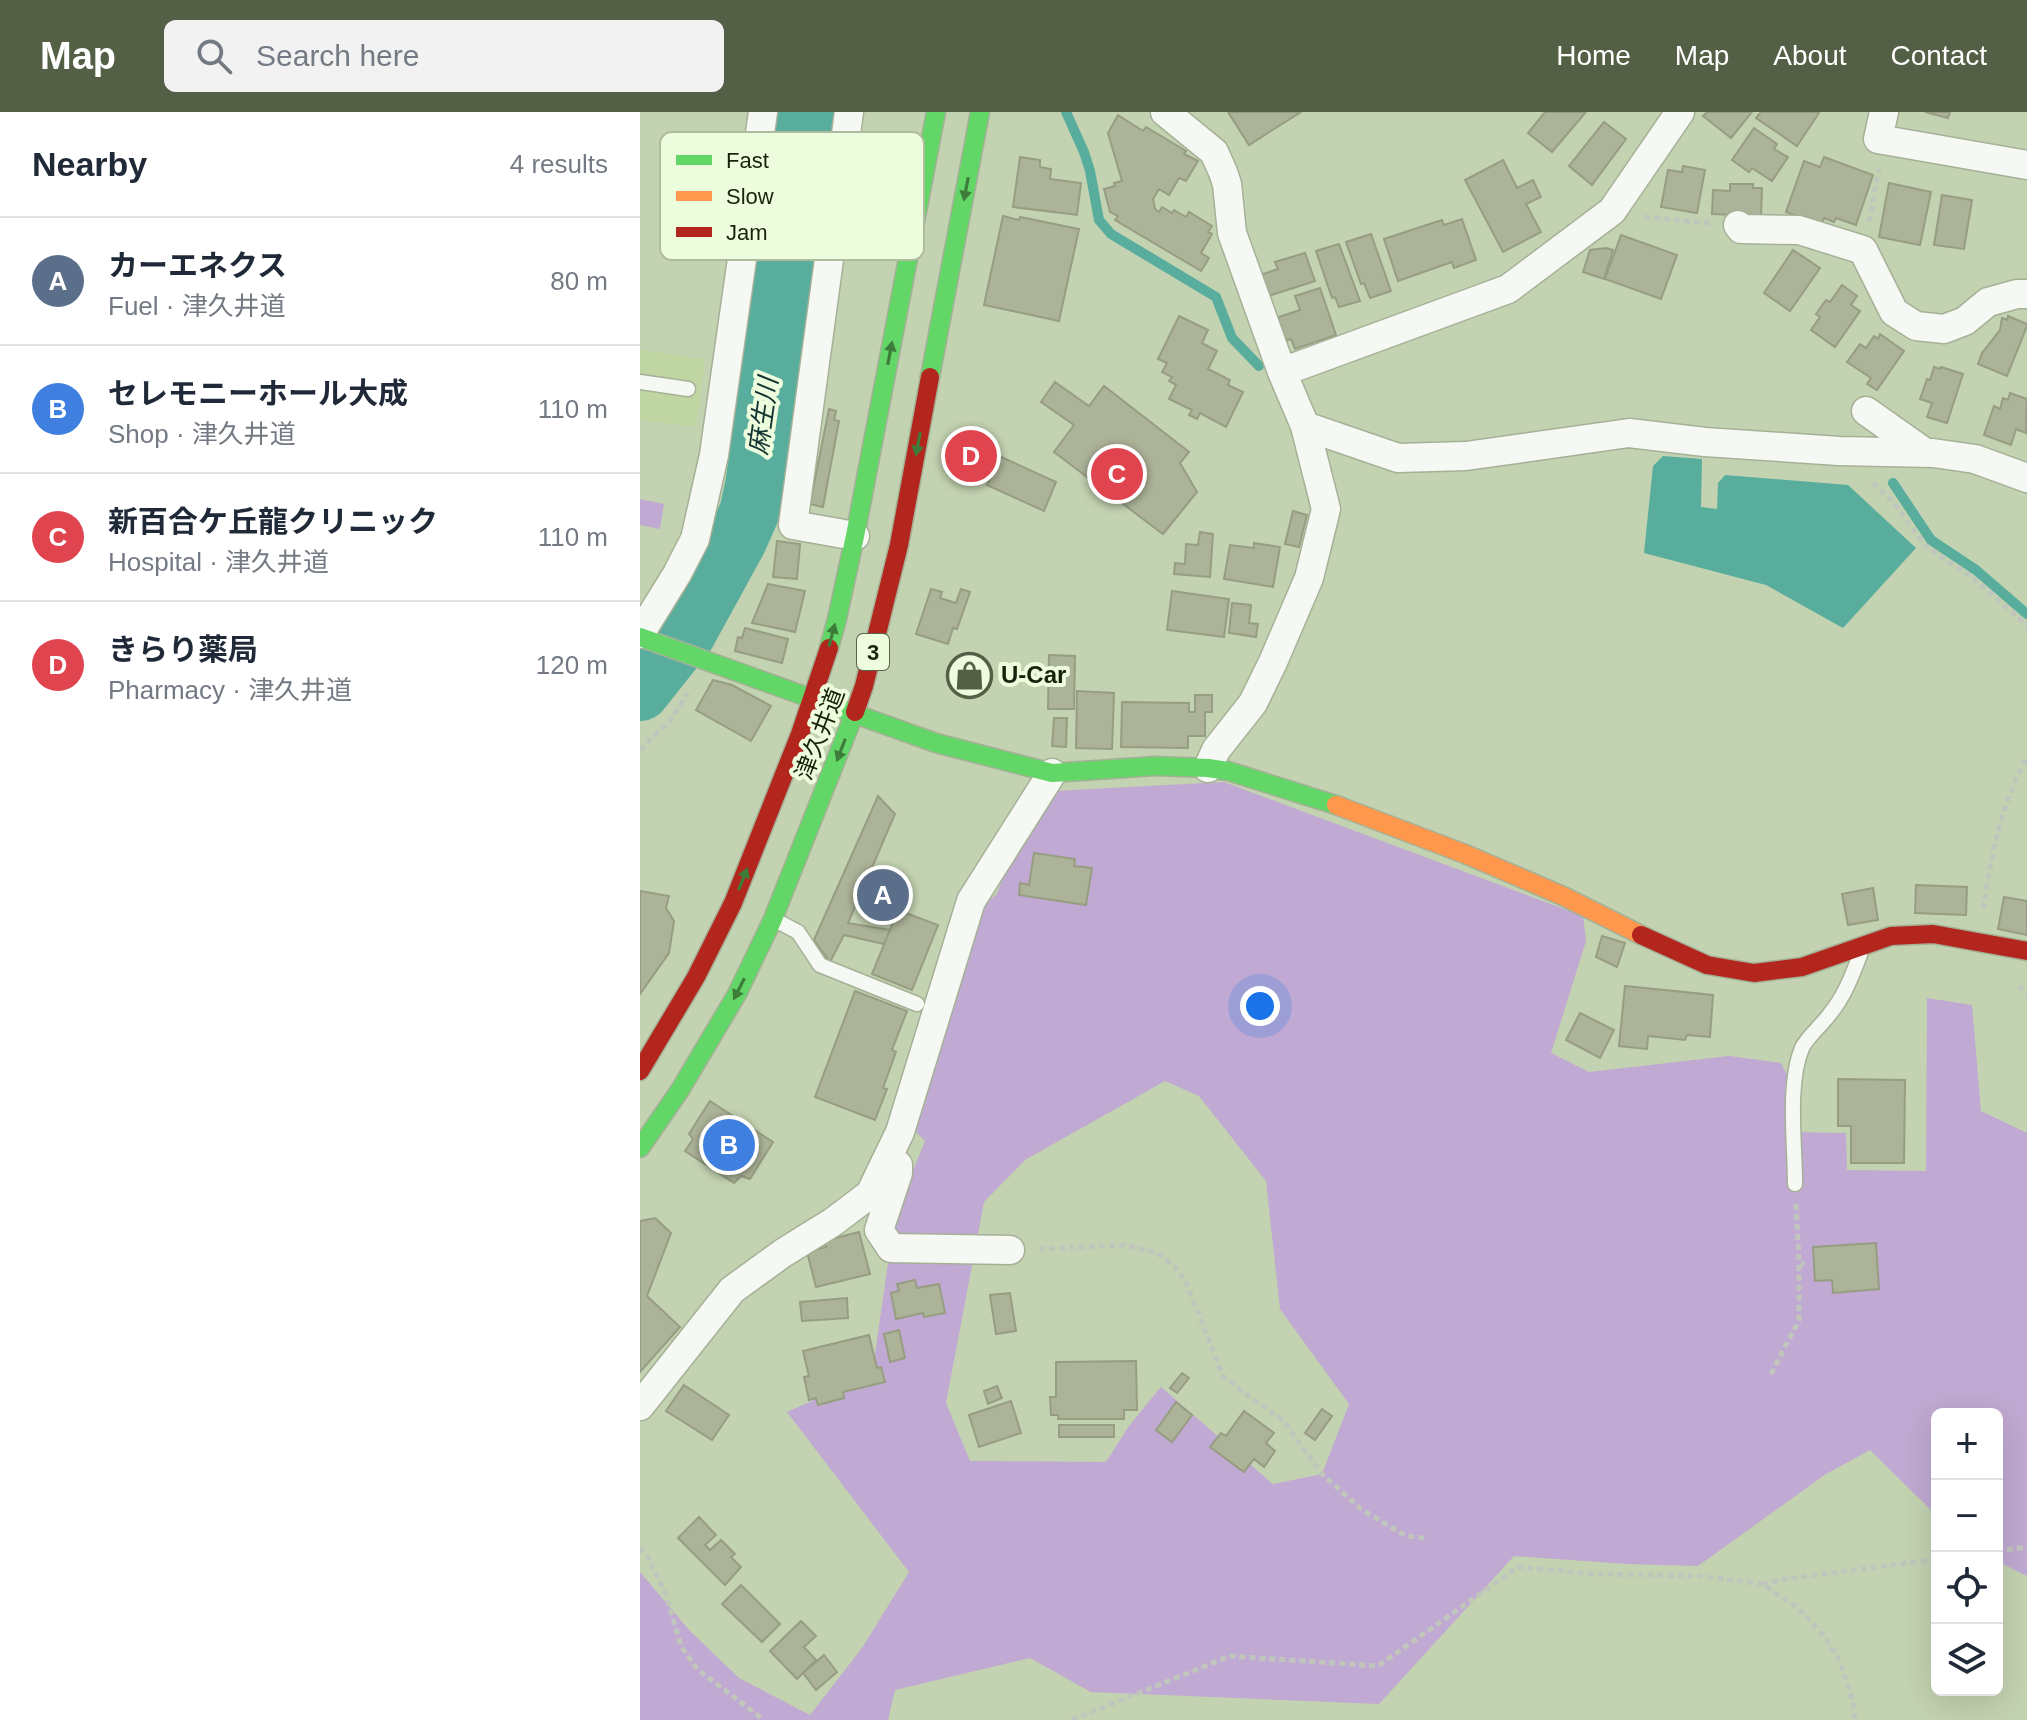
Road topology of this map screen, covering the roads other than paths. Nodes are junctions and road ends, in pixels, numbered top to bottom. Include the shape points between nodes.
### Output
1 (763, 112) edge
2 (849, 112) edge
3 (936, 112) edge
4 (980, 112) edge
5 (1165, 112) edge
6 (1680, 112) edge
7 (1881, 126) edge
8 (760, 132) edge
9 (846, 132) edge
10 (2027, 165) edge
11 (924, 175) edge
12 (1738, 225) road end
13 (742, 260) edge
14 (829, 260) edge
15 (908, 260) edge
16 (2027, 294) edge
17 (1282, 372) junction
18 (640, 382) edge
19 (688, 389) dead end
20 (1866, 411) dead end
21 (1305, 426) junction
22 (1924, 452) junction
23 (2027, 478) edge
24 (855, 536) junction
25 (645, 638) edge
26 (814, 699) junction
27 (855, 713) junction
28 (1208, 768) junction
29 (1052, 773) junction
30 (773, 919) junction
31 (1863, 947) junction
32 (2027, 951) edge
33 (917, 1004) dead end
34 (640, 1071) edge
35 (900, 1132) junction
36 (640, 1148) edge
37 (1795, 1184) road end
38 (1010, 1250) road end
39 (640, 1406) edge

1 - 8 street
2 - 9 street
11 -> 3 main road, 津久井道 / 3
4 -> 27 main road, 津久井道 / 3 via 899,545
5 - 17 street via 1214,152 1227,184 1232,233
6 - 17 street via 1612,211 1508,289
7 - 10 street
12 - 16 street via 1799,230 1863,250 1894,312 1916,326 1944,329 1965,321 1988,302
13 - 25 street via 714,455 695,539
14 - 24 street via 793,525
24 -> 15 main road, 津久井道 / 3
17 - 21 street
18 - 19 lane
20 - 22 street
21 - 22 street via 1398,458 1466,456 1629,433 1839,451
21 - 28 street via 1326,509 1309,578 1253,703
22 - 23 street via 1975,459
26 -> 24 main road, 津久井道 / 3
25 - 26 main road
26 - 27 main road
34 -> 26 main road, 津久井道 / 3 via 733,903
27 - 29 main road via 936,743
27 -> 30 main road, 津久井道 / 3
28 - 29 main road
28 - 31 main road via 1334,804 1465,854 1707,965 1754,973 1802,967
29 - 35 street via 971,901
30 - 33 lane via 798,932 820,965
30 -> 36 main road, 津久井道 / 3 via 729,1008
31 - 32 main road via 1891,936 1933,934
31 - 37 lane via 1845,990 1804,1045 1798,1062
35 - 38 street via 898,1173 879,1230 891,1248
35 - 39 street via 870,1194 732,1290

